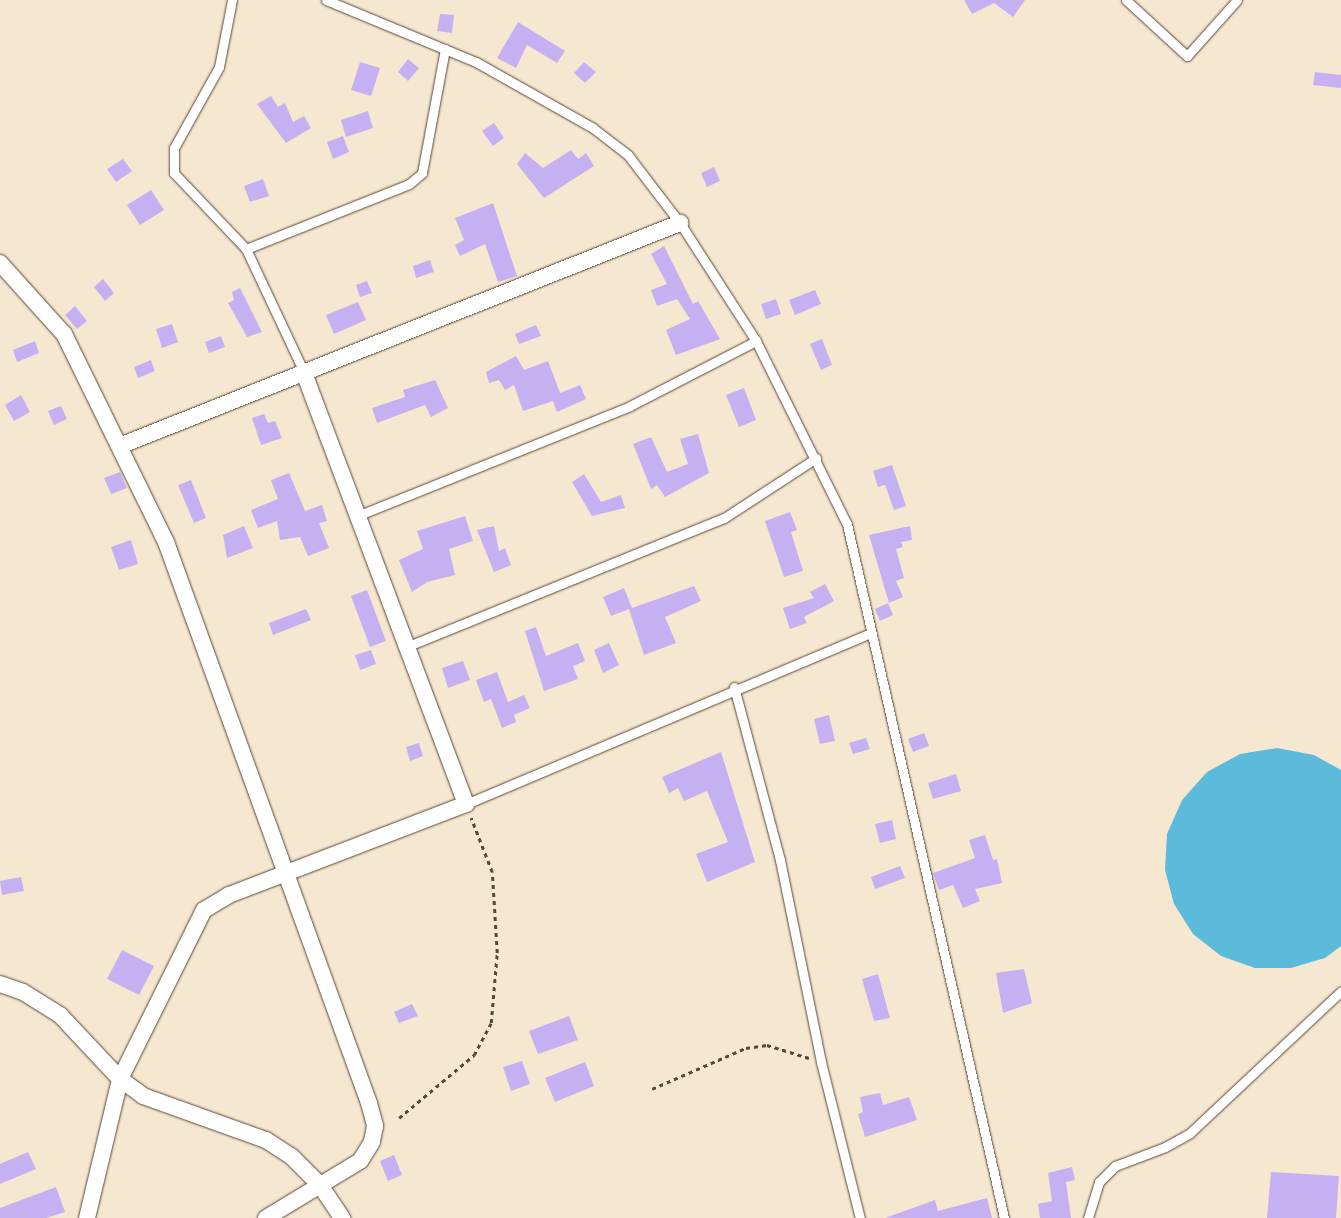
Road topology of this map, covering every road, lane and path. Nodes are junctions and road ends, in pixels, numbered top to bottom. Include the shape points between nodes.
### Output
1 (232, 0) edge
2 (326, 0) edge
3 (1126, 0) edge
4 (1237, 0) edge
5 (445, 49) junction
6 (680, 223) junction
7 (246, 249) junction
8 (0, 263) edge
9 (756, 341) junction
10 (304, 372) junction
11 (122, 445) junction
12 (816, 458) junction
13 (357, 516) junction
14 (870, 633) junction
15 (406, 648) junction
16 (734, 687) junction
17 (466, 804) junction
18 (286, 876) junction
19 (0, 984) edge
20 (1341, 990) edge
21 (821, 1062) junction
22 (120, 1079) junction
23 (652, 1090) dead end
24 (399, 1118) dead end
25 (320, 1185) junction
26 (87, 1218) edge
27 (266, 1218) edge
28 (342, 1218) edge
29 (860, 1218) edge
30 (1004, 1218) edge
31 (1088, 1218) edge

1 - 7 lane via 219,67 174,148 174,173
2 - 5 lane
3 - 4 lane via 1187,56
5 - 6 lane via 476,62 593,128 628,155
5 - 7 lane via 422,174 410,184
6 - 9 lane
6 - 10 street
7 - 10 lane
8 - 11 street via 64,334
9 - 12 lane
9 - 13 lane via 630,406
10 - 11 street
10 - 13 street
11 - 18 street via 166,542
12 - 14 lane via 847,524 863,581
12 - 15 lane via 724,518
13 - 15 street
14 - 16 lane
14 - 30 lane
15 - 17 street
16 - 17 lane
16 - 21 lane via 780,860
17 - 18 street
17 - 24 path via 492,872 497,953 490,1023 474,1055
18 - 22 street via 229,894 204,910
18 - 25 street via 375,1126 372,1142 360,1161
19 - 22 street via 23,992 60,1015
20 - 31 lane via 1190,1133 1165,1148 1116,1166 1099,1182
21 - 23 path via 767,1045 746,1048
21 - 29 lane
22 - 25 street via 143,1096 266,1140 291,1156
22 - 26 street
25 - 27 street
25 - 28 street

